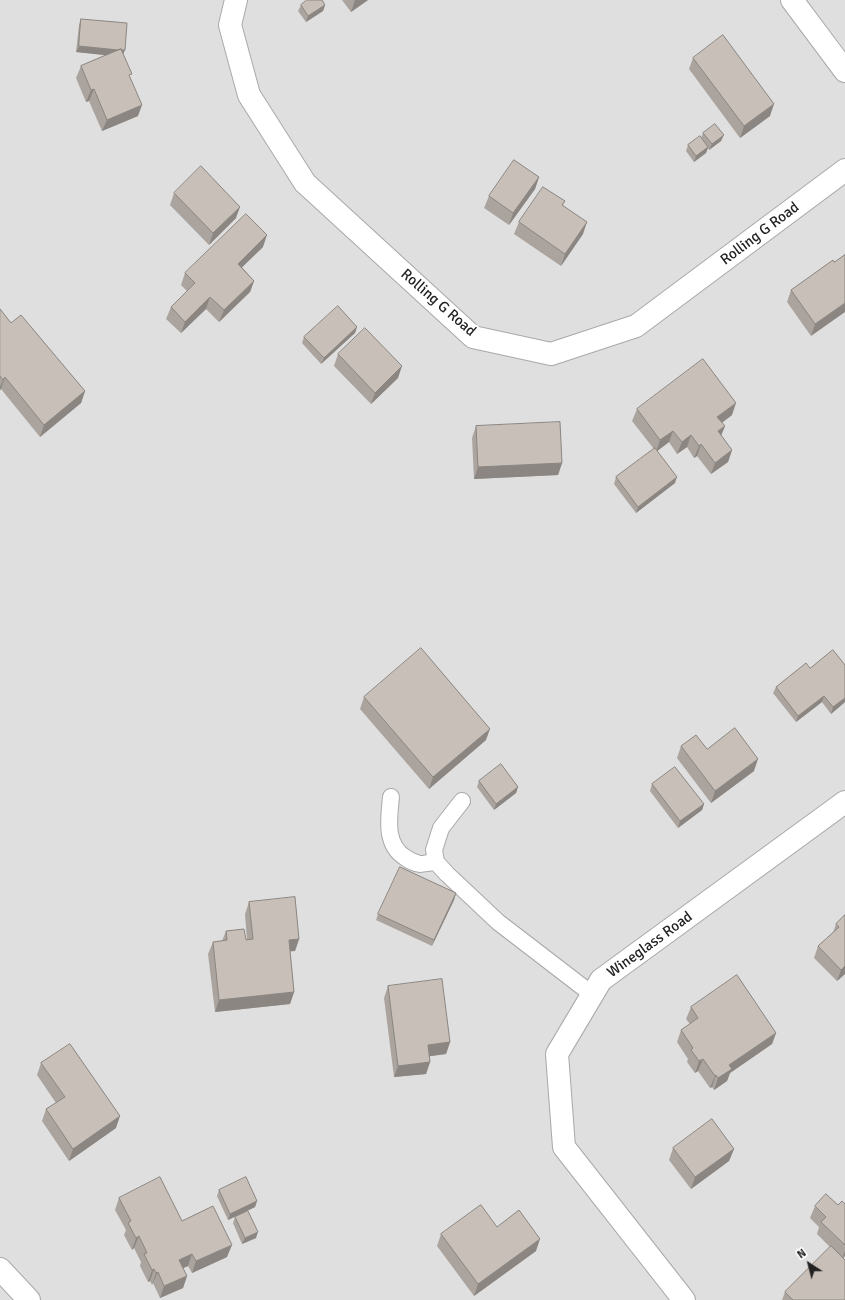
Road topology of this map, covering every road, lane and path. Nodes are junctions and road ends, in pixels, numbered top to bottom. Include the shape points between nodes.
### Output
1 (236, 0) edge
2 (792, 0) edge
3 (845, 71) edge
4 (845, 170) edge
5 (392, 797) dead end
6 (462, 801) dead end
7 (845, 802) edge
8 (436, 862) junction
9 (593, 995) junction
10 (0, 1269) edge
11 (29, 1300) edge
12 (684, 1300) edge

1 - 4 street, Rolling G Road via 230,25 249,95 305,183 473,337 551,354 636,326
2 - 3 street
5 - 8 lane via 389,828 395,849 412,862
6 - 8 lane via 441,828 434,850
7 - 9 street, Wineglass Road via 601,980
8 - 9 lane via 498,922
9 - 12 street, Wineglass Road via 558,1054 564,1147
10 - 11 street

